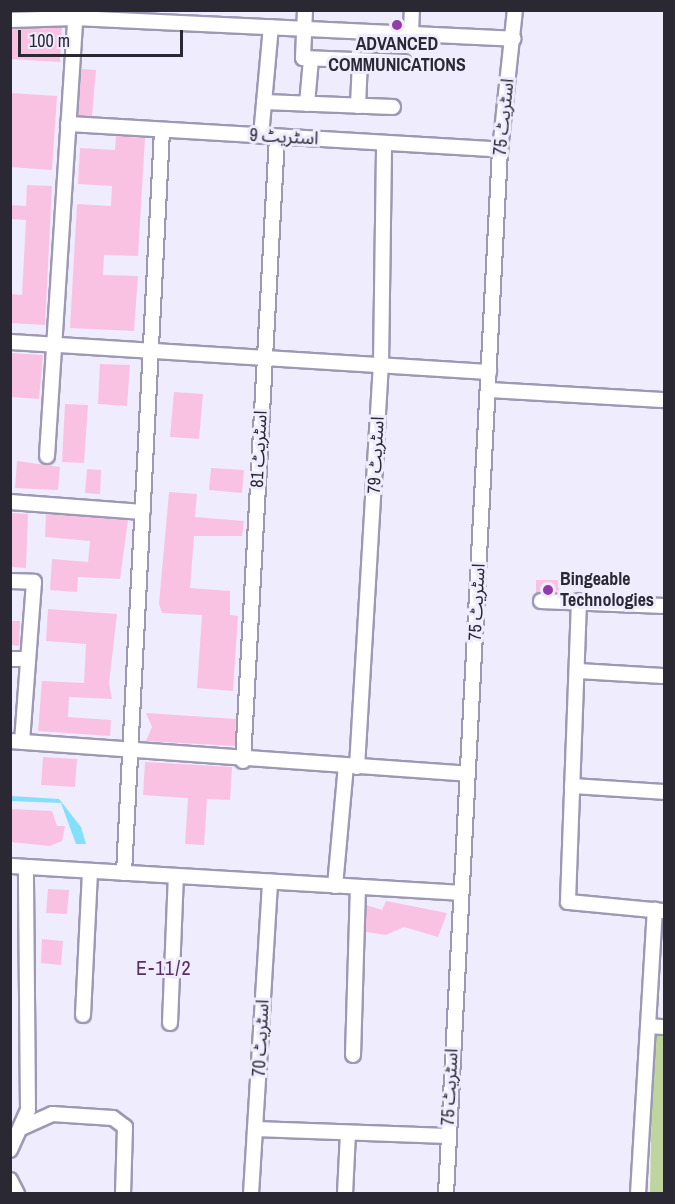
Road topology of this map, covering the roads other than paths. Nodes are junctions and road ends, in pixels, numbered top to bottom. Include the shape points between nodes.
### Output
1 (305, 10) edge
2 (412, 10) edge
3 (515, 10) edge
4 (93, 15) edge
5 (202, 17) edge
6 (75, 18) junction
7 (10, 20) edge
8 (271, 27) junction
9 (304, 29) junction
10 (411, 34) junction
11 (513, 39) junction
12 (311, 59) junction
13 (360, 61) junction
14 (404, 62) dead end
15 (264, 102) junction
16 (307, 104) junction
17 (358, 106) junction
18 (393, 107) dead end
19 (68, 124) junction
20 (162, 129) junction
21 (261, 136) junction
22 (277, 137) junction
23 (384, 143) junction
24 (500, 150) junction
25 (10, 342) edge
26 (54, 345) junction
27 (151, 351) junction
28 (264, 358) junction
29 (381, 365) junction
30 (489, 372) junction
31 (488, 390) junction
32 (664, 400) edge
33 (47, 456) dead end
34 (10, 502) edge
35 (143, 512) junction
36 (10, 581) edge
37 (541, 601) dead end
38 (579, 601) junction
39 (664, 606) edge
40 (10, 659) edge
41 (28, 659) junction
42 (576, 671) junction
43 (664, 676) edge
44 (16, 741) edge
45 (131, 752) junction
46 (243, 761) junction
47 (351, 766) junction
48 (468, 774) junction
49 (572, 786) junction
50 (664, 792) edge
51 (10, 866) edge
52 (26, 867) junction
53 (90, 871) junction
54 (124, 873) junction
55 (176, 876) junction
56 (270, 882) junction
57 (335, 886) junction
58 (358, 887) junction
59 (460, 893) junction
60 (660, 910) edge
61 (82, 1015) dead end
62 (170, 1023) dead end
63 (648, 1026) junction
64 (664, 1027) edge
65 (17, 1031) edge
66 (353, 1055) dead end
67 (15, 1128) edge
68 (255, 1129) junction
69 (348, 1133) junction
70 (448, 1136) junction
71 (10, 1150) edge
72 (10, 1180) edge
73 (16, 1194) edge
74 (123, 1194) edge
75 (251, 1194) edge
76 (345, 1194) edge
77 (446, 1194) edge
78 (638, 1194) edge

1 - 9 street
2 - 10 street
3 - 11 street, اسٹریٹ 75
4 - 5 street
4 - 6 street
5 - 8 street
6 - 7 street
6 - 19 street
8 - 9 street
8 - 15 street
9 - 10 street
9 - 12 street via 303,58
10 - 11 street
11 - 24 street, اسٹریٹ 75
12 - 13 street
12 - 16 street
13 - 14 street
13 - 17 street
15 - 16 street
15 - 21 street
16 - 17 street
17 - 18 street
19 - 20 street, اسٹریٹ 9
19 - 26 street
20 - 21 street, اسٹریٹ 9
20 - 27 street
21 - 22 street, اسٹریٹ 9
22 - 23 street, اسٹریٹ 9
22 - 28 street, اسٹریٹ 81
23 - 24 street, اسٹریٹ 9
23 - 29 street, اسٹریٹ 79
24 - 30 street, اسٹریٹ 75
25 - 26 street
26 - 27 street
26 - 33 street
27 - 28 street
27 - 35 street
28 - 29 street
28 - 46 street, اسٹریٹ 81
29 - 30 street
29 - 47 street, اسٹریٹ 79
30 - 31 street, اسٹریٹ 75
31 - 32 street
31 - 48 street, اسٹریٹ 75
34 - 35 street
35 - 45 street
36 - 41 street via 34,582
37 - 38 street
38 - 39 street
38 - 42 street
40 - 41 street
41 - 44 street
42 - 43 street
42 - 49 street
44 - 45 street
45 - 46 street
45 - 54 street
46 - 47 street
47 - 48 street
47 - 57 street, اسٹریٹ 79
48 - 59 street, اسٹریٹ 75
49 - 50 street
49 - 60 street via 568,902
51 - 52 street
52 - 53 street
52 - 65 street
53 - 54 street
53 - 61 street
54 - 55 street
55 - 56 street
55 - 62 street
56 - 57 street
56 - 68 street, اسٹریٹ 70
57 - 58 street
58 - 59 street
58 - 66 street
59 - 70 street, اسٹریٹ 75
60 - 63 street
63 - 64 street
63 - 78 street
65 - 67 street via 28,1110
67 - 71 street
67 - 74 street via 52,1114 113,1118 125,1127
68 - 69 street
68 - 75 street, اسٹریٹ 70
69 - 70 street
69 - 76 street
70 - 77 street, اسٹریٹ 75
72 - 73 street

